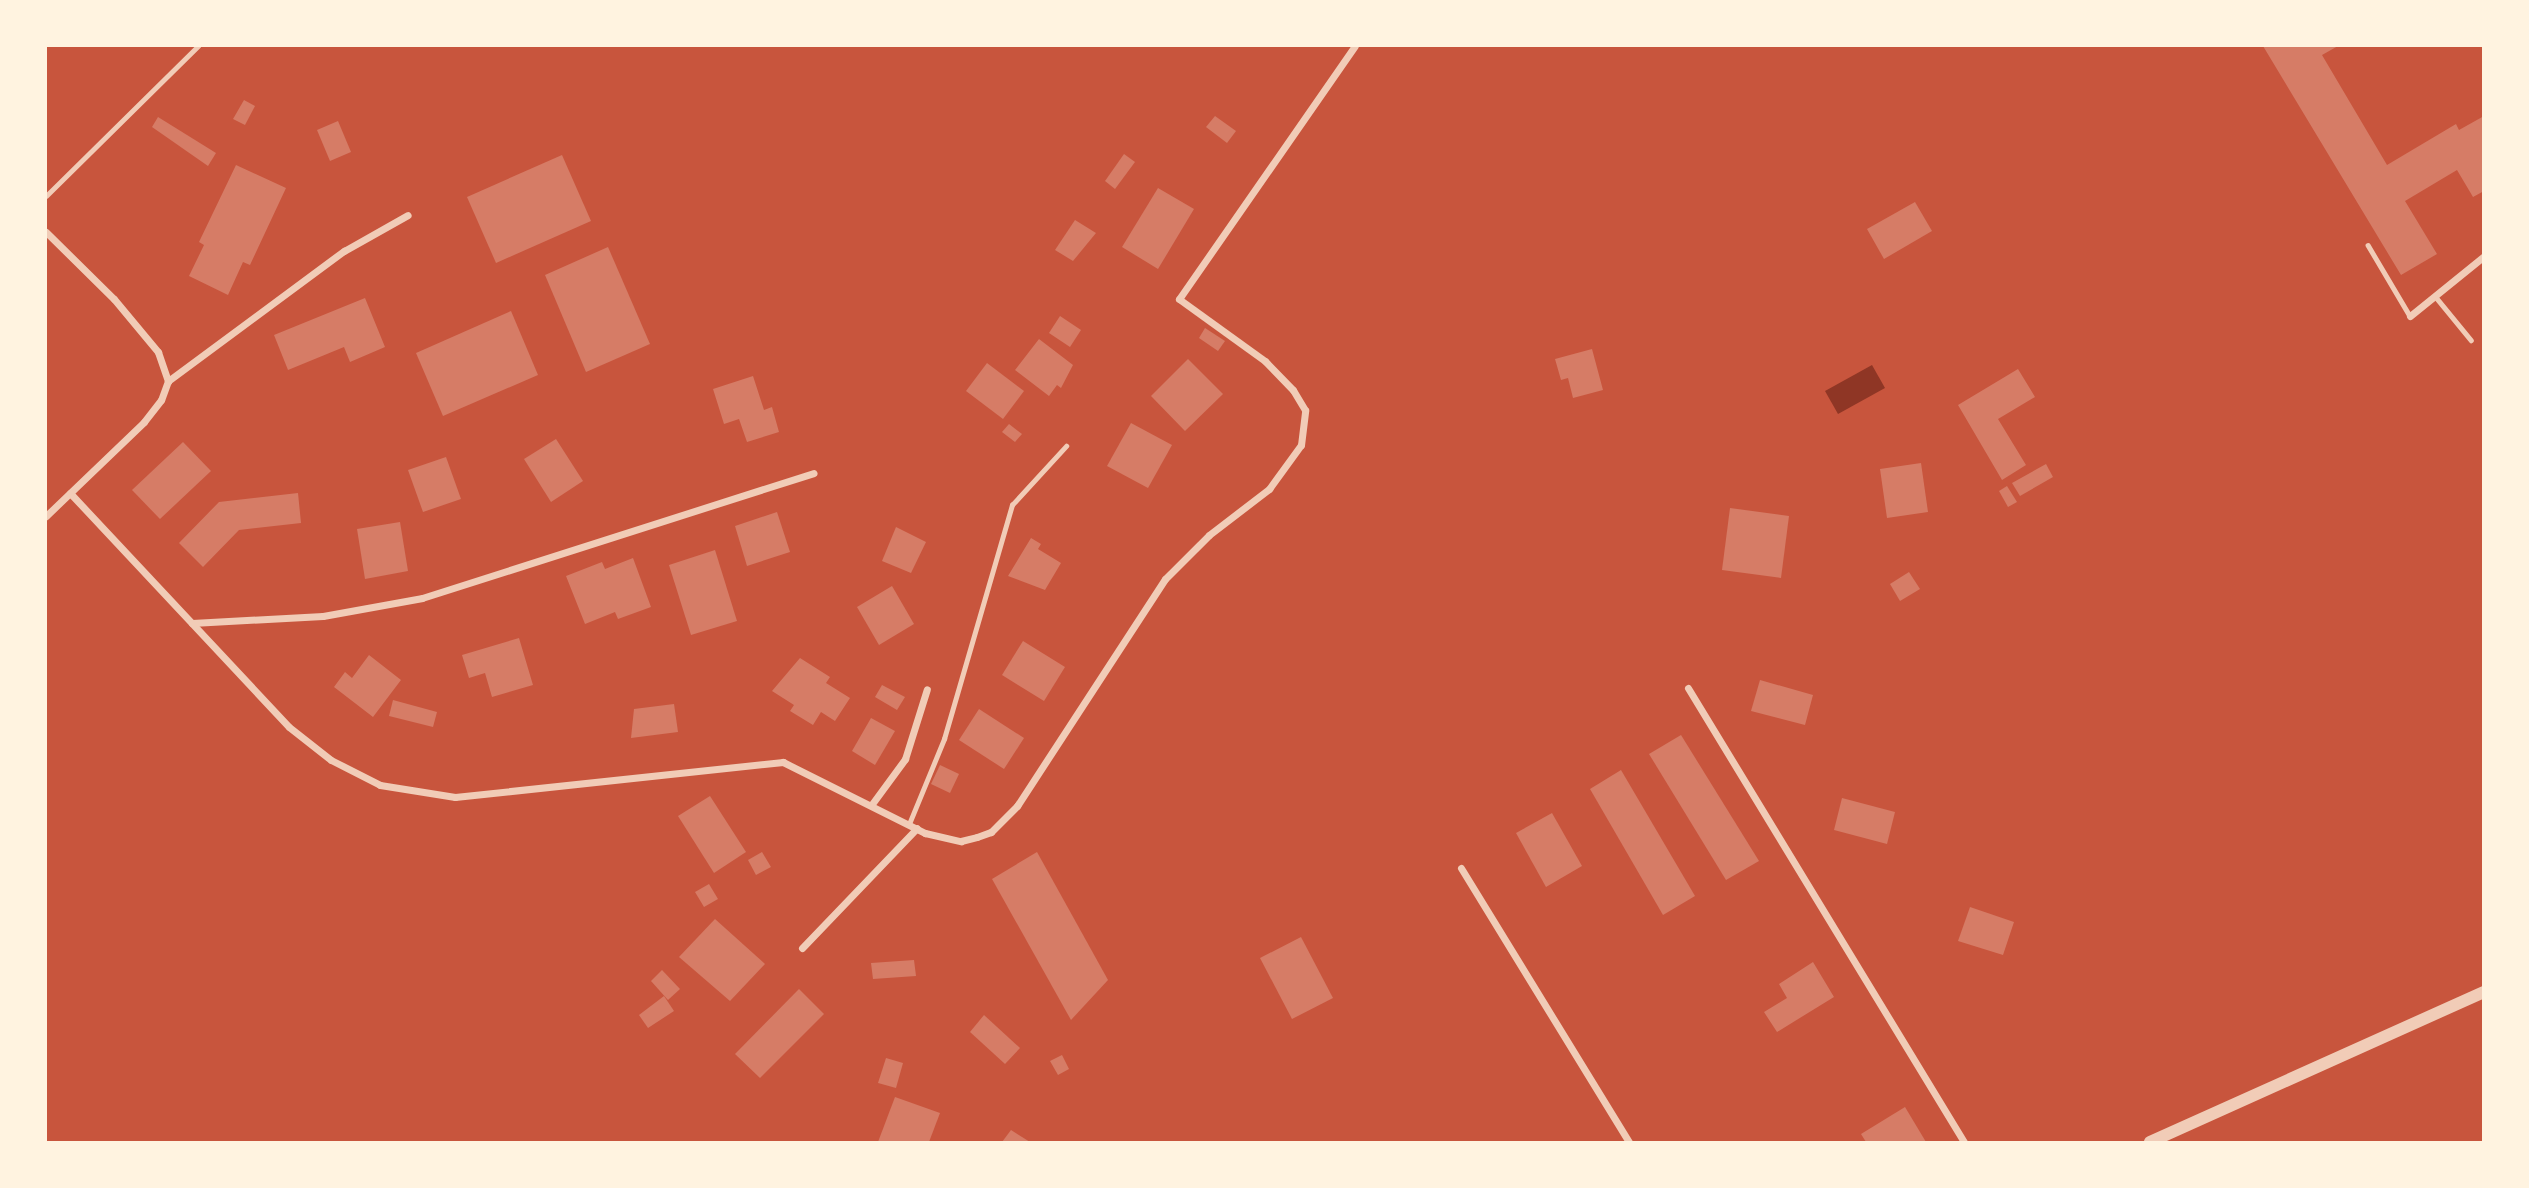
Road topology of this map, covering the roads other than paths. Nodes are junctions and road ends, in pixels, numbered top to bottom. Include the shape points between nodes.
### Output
1 (198, 46) edge
2 (1355, 46) edge
3 (46, 196) edge
4 (408, 215) dead end
5 (46, 232) edge
6 (2368, 245) dead end
7 (2483, 256) edge
8 (2435, 295) junction
9 (2410, 316) joint
10 (2471, 340) dead end
11 (168, 381) junction
12 (1066, 446) dead end
13 (814, 473) dead end
14 (69, 494) junction
15 (46, 516) edge
16 (192, 623) junction
17 (1688, 688) dead end
18 (928, 689) dead end
19 (872, 804) junction
20 (909, 824) junction
21 (917, 828) junction
22 (1461, 868) dead end
23 (802, 948) dead end
24 (2483, 992) edge
25 (1629, 1143) edge
26 (1964, 1143) edge
27 (2150, 1143) edge

1 - 3 lane
2 - 21 street via 1179,299 1265,361 1301,400 1306,423 1297,453 1269,489 1209,535 1158,587 1004,820 991,831 961,841
4 - 11 street via 344,251
5 - 11 street via 149,341 164,360
6 - 9 lane
7 - 8 street
8 - 9 street
8 - 10 lane
11 - 14 street via 161,400 144,422
12 - 20 lane via 1012,505 944,739
13 - 16 street via 422,598 323,616
14 - 15 street
14 - 16 street
16 - 19 street via 309,745 380,785 455,797 783,762
17 - 26 street
18 - 19 street via 905,760
19 - 20 street
20 - 21 street
21 - 23 street
22 - 25 street
24 - 27 street

